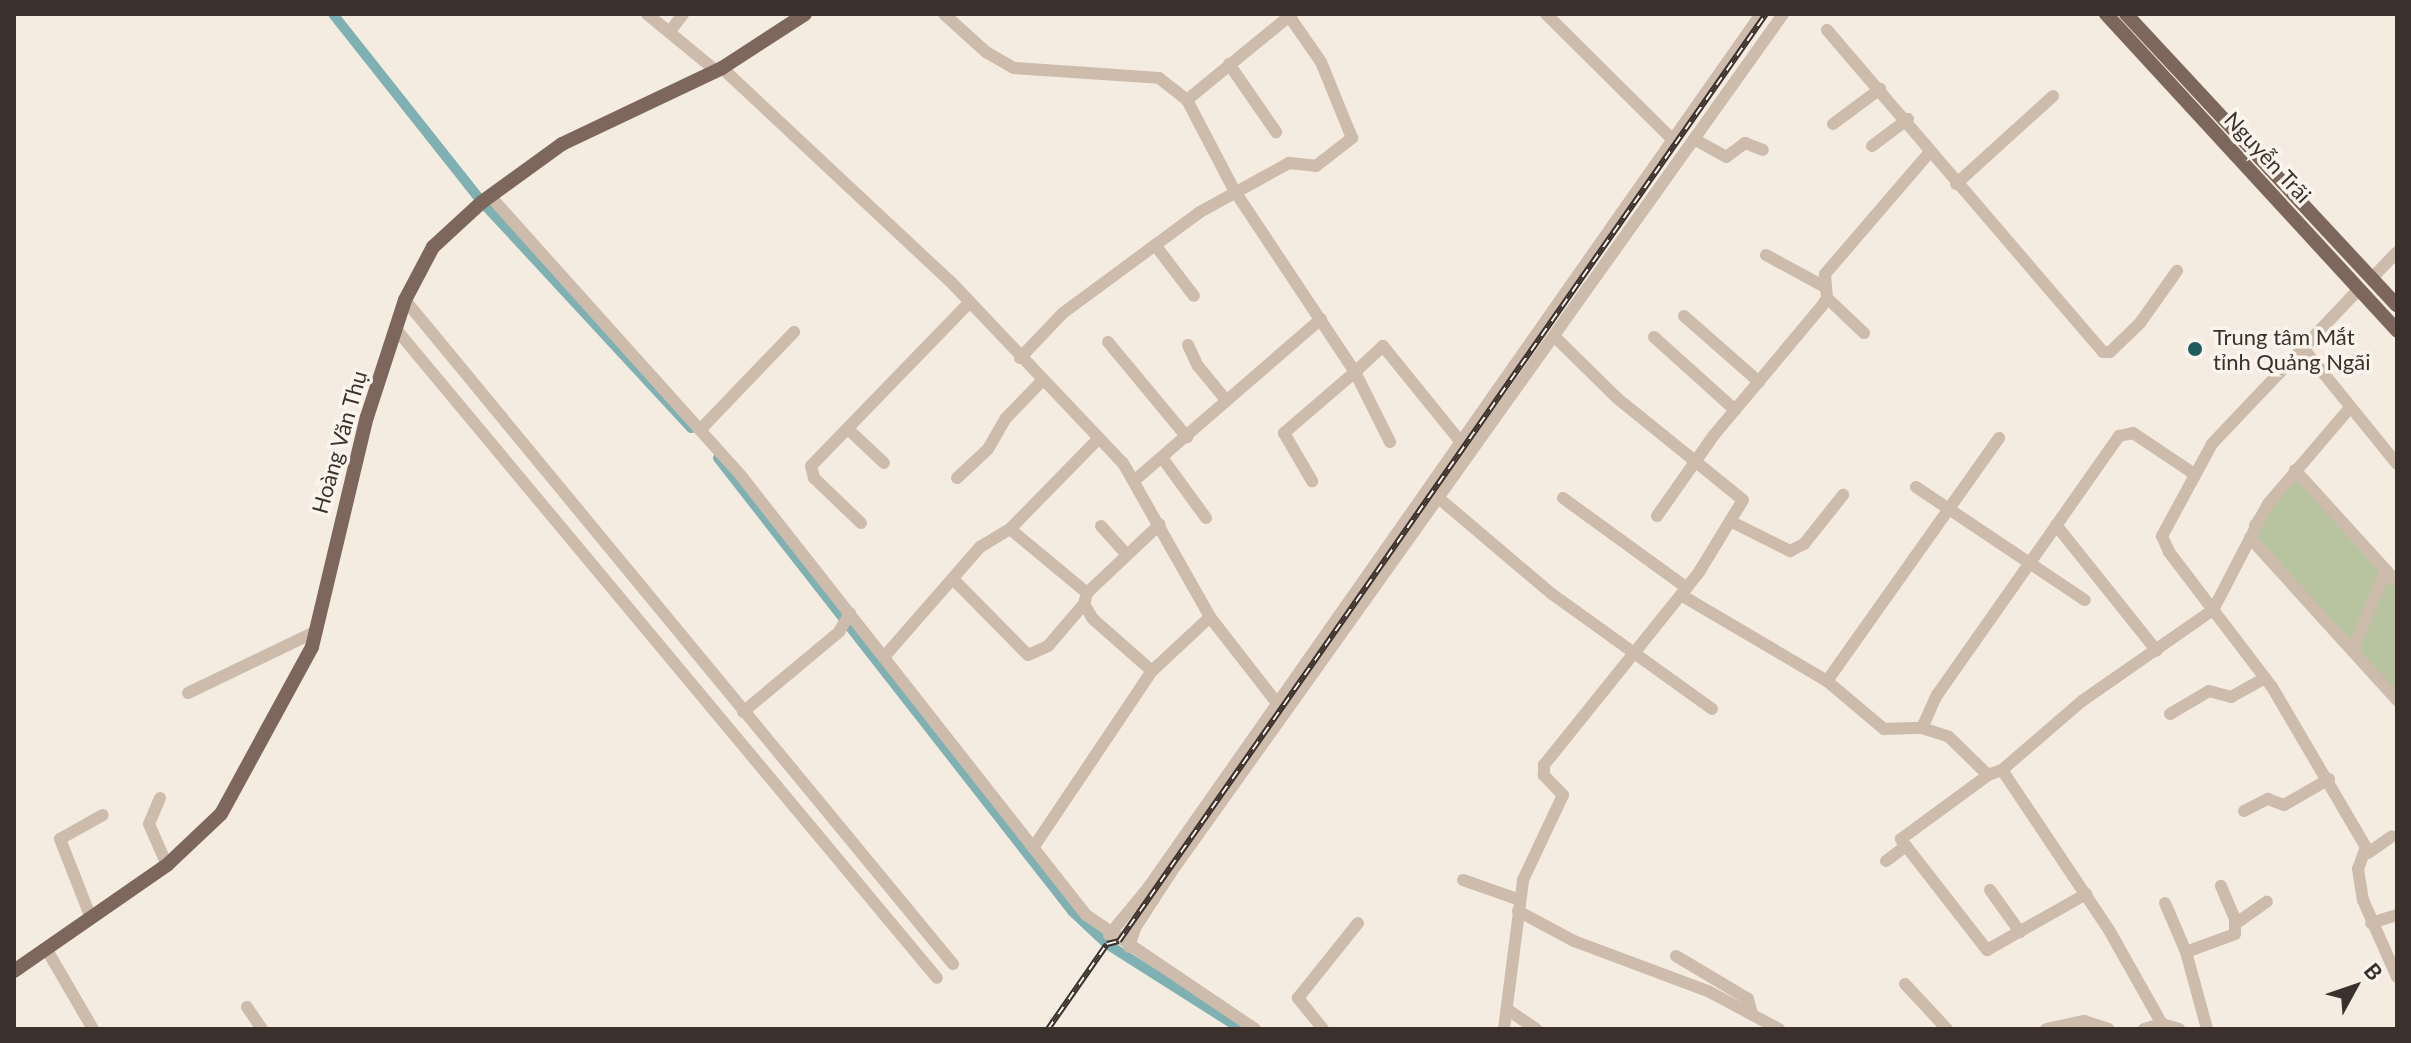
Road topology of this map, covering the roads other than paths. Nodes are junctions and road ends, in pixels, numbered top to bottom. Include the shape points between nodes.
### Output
1 (647, 14) edge
2 (683, 14) edge
3 (805, 14) edge
4 (944, 14) edge
5 (1546, 14) edge
6 (1761, 14) edge
7 (1783, 14) edge
8 (2106, 14) edge
9 (2126, 14) edge
10 (1290, 15) edge
11 (671, 30) junction
12 (1827, 30) dead end
13 (2147, 47) junction
14 (1229, 64) junction
15 (718, 69) junction
16 (1880, 89) junction
17 (2053, 96) dead end
18 (1187, 100) junction
19 (1908, 119) junction
20 (1833, 124) dead end
21 (1276, 132) dead end
22 (1694, 139) junction
23 (1674, 141) junction
24 (1872, 146) dead end
25 (1763, 150) dead end
26 (1929, 153) junction
27 (1956, 184) junction
28 (1234, 190) junction
29 (490, 196) junction
30 (1155, 245) junction
31 (2397, 252) edge
32 (1766, 255) dead end
33 (2177, 271) dead end
34 (2372, 278) junction
35 (2359, 289) junction
36 (1826, 292) junction
37 (1194, 296) dead end
38 (405, 300) junction
39 (970, 302) junction
40 (2397, 306) edge
41 (1684, 316) dead end
42 (1321, 319) junction
43 (395, 328) junction
44 (2397, 330) edge
45 (794, 332) dead end
46 (1864, 333) dead end
47 (1555, 337) junction
48 (1654, 337) dead end
49 (1108, 342) dead end
50 (1188, 345) dead end
51 (2303, 348) junction
52 (1020, 358) junction
53 (1355, 372) junction
54 (1041, 382) junction
55 (1759, 382) junction
56 (1226, 400) junction
57 (1735, 410) junction
58 (2348, 410) junction
59 (700, 430) junction
60 (849, 430) junction
61 (1187, 437) junction
62 (1099, 438) junction
63 (1999, 438) dead end
64 (1460, 441) junction
65 (1390, 442) dead end
66 (1163, 459) junction
67 (884, 463) dead end
68 (1695, 464) junction
69 (2397, 464) edge
70 (2295, 470) junction
71 (2193, 473) junction
72 (957, 478) dead end
73 (1135, 480) junction
74 (1312, 481) dead end
75 (1916, 487) dead end
76 (1843, 495) dead end
77 (1563, 498) dead end
78 (1441, 500) junction
79 (1948, 509) junction
80 (1657, 516) dead end
81 (1206, 518) dead end
82 (861, 523) dead end
83 (1734, 523) junction
84 (1160, 524) junction
85 (2056, 525) junction
86 (1101, 526) dead end
87 (1010, 529) junction
88 (2250, 538) junction
89 (1126, 554) junction
90 (2030, 564) junction
91 (2386, 570) junction
92 (954, 580) junction
93 (2397, 582) edge
94 (1684, 592) junction
95 (1086, 599) junction
96 (2085, 600) dead end
97 (2213, 610) junction
98 (850, 613) junction
99 (1210, 617) junction
100 (317, 631) junction
101 (2353, 649) junction
102 (1636, 650) junction
103 (2157, 651) junction
104 (884, 657) junction
105 (1152, 671) junction
106 (2265, 678) junction
107 (1827, 681) junction
108 (188, 693) dead end
109 (2397, 700) edge
110 (1277, 703) junction
111 (741, 709) junction
112 (1712, 709) dead end
113 (2170, 714) dead end
114 (723, 720) junction
115 (1922, 728) junction
116 (2002, 770) junction
117 (1988, 775) junction
118 (2329, 779) junction
119 (160, 798) dead end
120 (2244, 811) dead end
121 (103, 815) dead end
122 (2392, 836) dead end
123 (1904, 845) junction
124 (1033, 848) junction
125 (2368, 853) junction
126 (1886, 861) dead end
127 (167, 865) junction
128 (1463, 880) dead end
129 (2221, 886) dead end
130 (1990, 890) dead end
131 (2086, 894) junction
132 (2267, 902) dead end
133 (2165, 903) dead end
134 (1519, 906) junction
135 (2397, 915) edge
136 (91, 918) junction
137 (1358, 923) dead end
138 (2371, 923) junction
139 (2235, 924) junction
140 (2020, 932) junction
141 (1109, 935) junction
142 (1129, 947) junction
143 (47, 950) junction
144 (2186, 952) junction
145 (1676, 956) dead end
146 (953, 964) dead end
147 (14, 971) edge
148 (2397, 977) edge
149 (937, 978) dead end
150 (1905, 984) dead end
151 (247, 1007) dead end
152 (1508, 1010) junction
153 (1752, 1014) junction
154 (2162, 1024) junction
155 (93, 1029) edge
156 (262, 1029) edge
157 (1255, 1029) edge
158 (1323, 1029) edge
159 (1504, 1029) edge
160 (1536, 1029) edge
161 (1779, 1029) edge
162 (1947, 1029) edge
163 (2046, 1029) edge
164 (2109, 1029) edge
165 (2144, 1029) edge
166 (2179, 1029) edge
167 (2207, 1029) edge

1 - 11 street
2 - 11 street
3 - 15 main road, Hoàng Văn Thụ
4 - 18 street via 986,52 1014,68 1159,78
5 - 23 street
6 - 23 street
7 - 22 street
8 - 13 main road, Nguyễn Trãi
9 - 13 main road, Nguyễn Trãi
10 - 14 street
10 - 28 street via 1321,62 1354,133 1316,166 1289,163
11 - 15 street
12 - 16 street
13 - 34 main road, Nguyễn Trãi
13 - 35 main road, Nguyễn Trãi
14 - 18 street
14 - 21 street
15 - 29 main road, Hoàng Văn Thụ via 562,144
15 - 39 street
16 - 19 street
16 - 20 street
17 - 27 street
18 - 28 street
19 - 24 street
19 - 26 street
22 - 25 street via 1726,157 1745,143
22 - 47 street
23 - 64 street
26 - 27 street
26 - 36 street via 1825,274
27 - 33 street via 2107,353 2140,323
28 - 30 street
28 - 42 street
29 - 38 main road, Hoàng Văn Thụ via 433,247
29 - 59 street
30 - 37 street
30 - 52 street via 1063,313
31 - 34 street
32 - 36 street
34 - 35 main road
34 - 40 main road, Nguyễn Trãi
35 - 44 main road, Nguyễn Trãi
35 - 51 street
36 - 46 street
36 - 55 street
38 - 43 main road, Hoàng Văn Thụ
38 - 111 street
39 - 52 street
39 - 60 street
41 - 55 street
42 - 53 street
42 - 56 street
43 - 100 main road, Hoàng Văn Thụ via 343,499
43 - 114 street
45 - 59 street
47 - 68 street
47 - 78 street
48 - 57 street
49 - 61 street
50 - 56 street
51 - 58 street
51 - 71 street via 2242,409
52 - 54 street
53 - 64 street via 1383,346
53 - 65 street
53 - 74 street via 1284,433
54 - 62 street
54 - 72 street via 1006,418 988,449
55 - 57 street
56 - 61 street
57 - 68 street
58 - 69 street
58 - 70 street
59 - 98 street
60 - 67 street
60 - 82 street via 808,471
61 - 66 street
62 - 73 street
62 - 87 street
63 - 79 street
64 - 110 street
66 - 73 street
66 - 81 street
68 - 80 street
68 - 83 street via 1743,500
70 - 88 street
70 - 91 street
71 - 85 street via 2144,439 2123,434
71 - 97 street via 2162,536
73 - 84 street
75 - 79 street
76 - 83 street via 1804,544 1790,551
77 - 94 street
78 - 102 street via 1552,594
78 - 142 street via 1172,871 1135,928
79 - 90 street
79 - 107 street
83 - 94 street
84 - 89 street
84 - 99 street
85 - 90 street
85 - 103 street
86 - 89 street
87 - 92 street via 980,547
87 - 95 street
88 - 97 street
88 - 101 street
89 - 95 street
90 - 96 street
90 - 115 street via 1937,695
91 - 93 street
91 - 101 street
92 - 95 street via 1028,655 1048,646
92 - 104 street
94 - 102 street
94 - 107 street
95 - 105 street via 1093,619
97 - 103 street
97 - 106 street
98 - 104 street
98 - 111 street via 839,632
99 - 105 street
99 - 110 street
100 - 108 street
100 - 127 main road, Hoàng Văn Thụ via 221,814
101 - 109 street
102 - 112 street
102 - 134 street via 1544,765 1544,775 1563,795 1526,874
103 - 116 street via 2082,701
104 - 124 street
105 - 124 street
106 - 113 street via 2231,697 2209,691
106 - 118 street
107 - 115 street via 1884,729
110 - 141 street
111 - 114 street
111 - 146 street
114 - 149 street
115 - 117 street via 1949,737
116 - 117 street
116 - 131 street
117 - 123 street via 1901,839
118 - 120 street via 2284,805 2268,799
118 - 125 street
119 - 127 street via 149,827
121 - 136 street via 60,839
122 - 125 street
123 - 126 street
123 - 140 street via 1985,949
124 - 141 street via 1086,915
125 - 138 street via 2358,869
127 - 136 main road, Hoàng Văn Thụ
128 - 134 street
129 - 139 street
130 - 140 street
131 - 140 street
131 - 154 street
132 - 139 street
133 - 144 street
134 - 152 street
134 - 153 street via 1574,941 1708,991
135 - 138 street
136 - 143 main road, Hoàng Văn Thụ
137 - 158 street via 1299,994 1301,1005
138 - 148 street
139 - 144 street via 2232,937
141 - 142 street
142 - 157 street
143 - 147 main road, Hoàng Văn Thụ
143 - 155 street
144 - 167 street
145 - 153 street via 1748,999
150 - 162 street
151 - 156 street
152 - 159 street
152 - 160 street
153 - 161 street
154 - 165 street
154 - 166 street
163 - 164 street via 2084,1021

